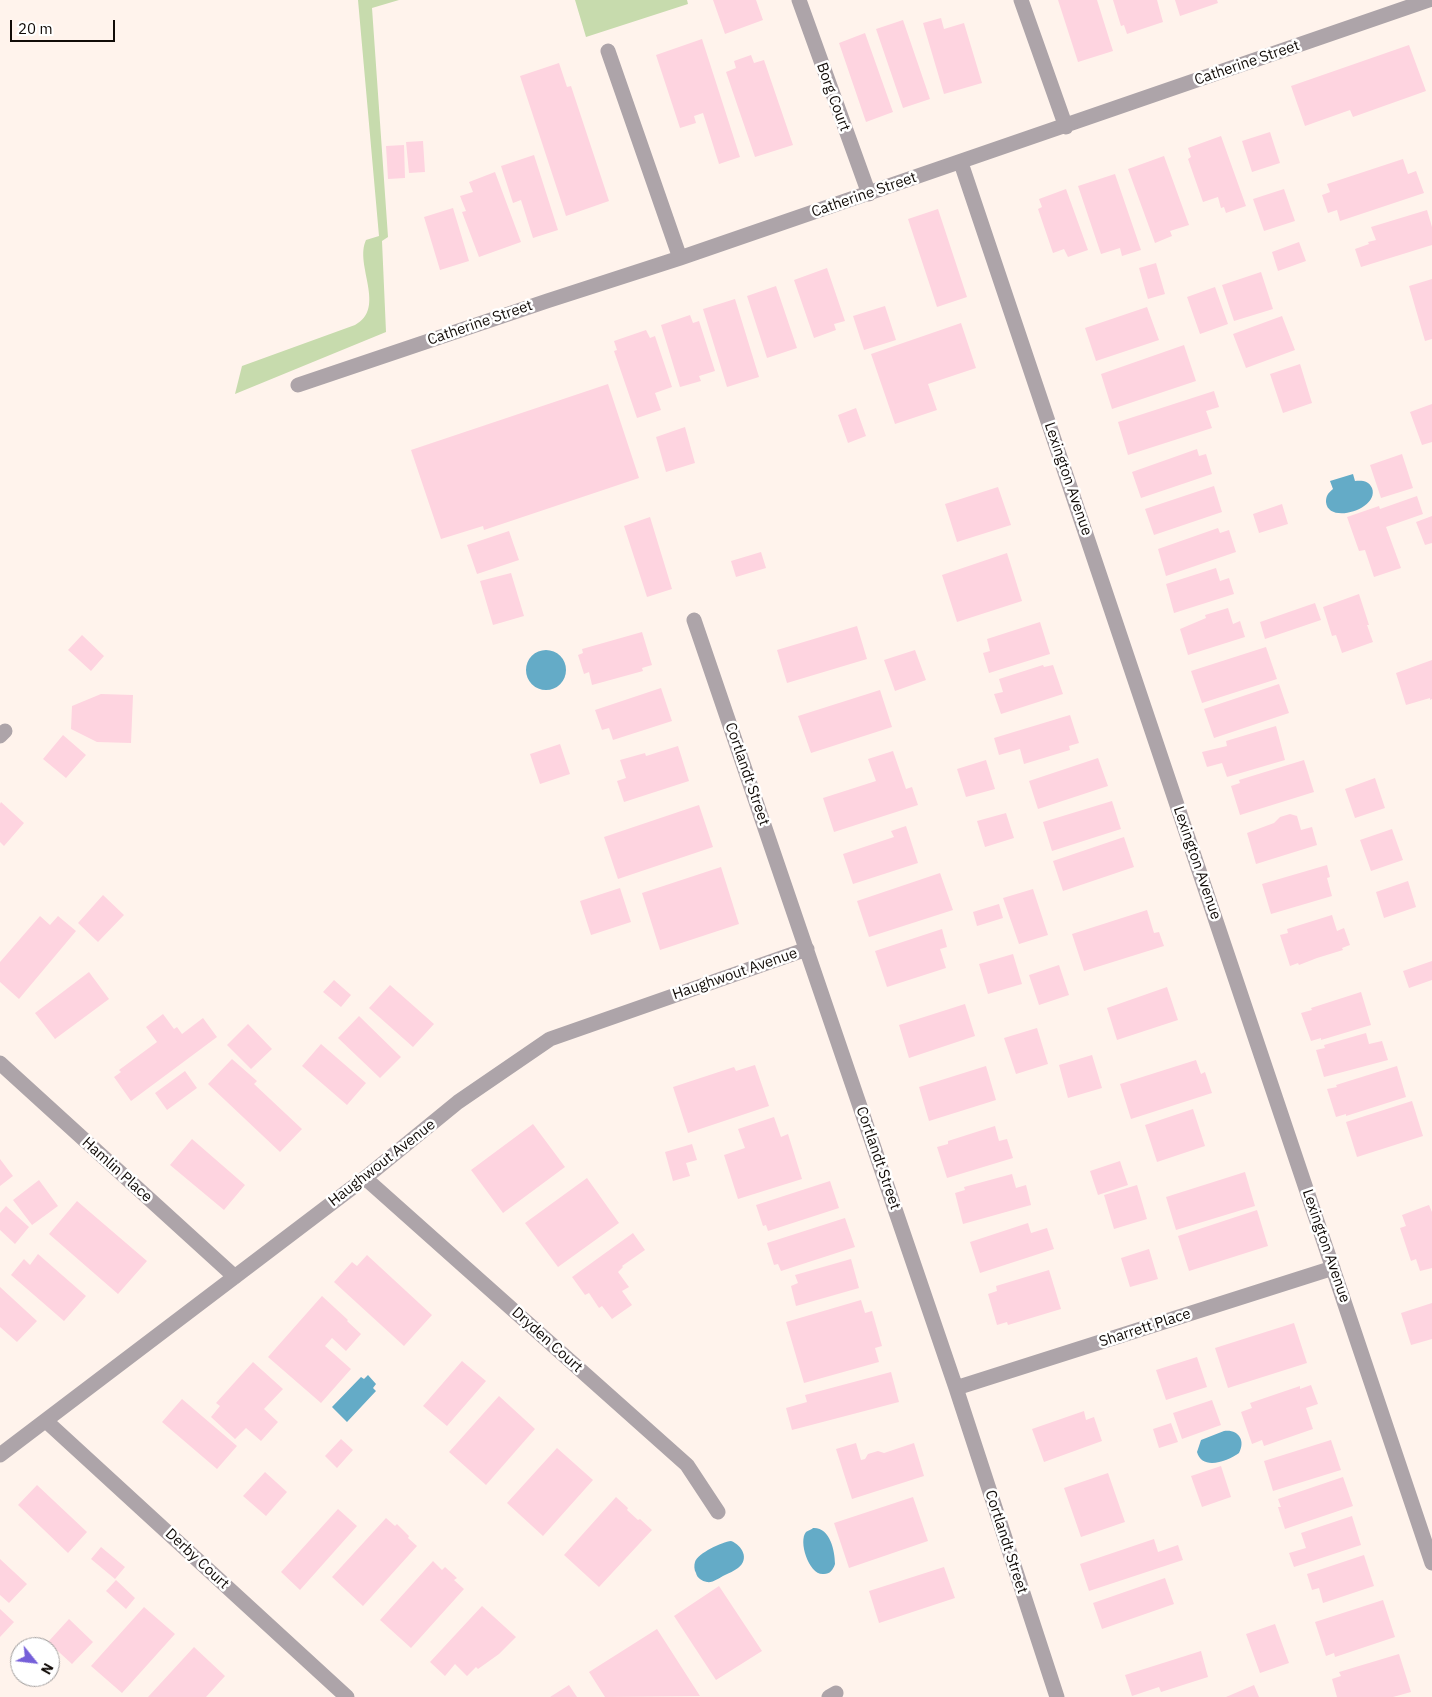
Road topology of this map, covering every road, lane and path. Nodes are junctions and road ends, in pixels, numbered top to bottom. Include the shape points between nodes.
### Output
1 (799, 0) edge
2 (1021, 0) edge
3 (1429, 0) edge
4 (608, 51) dead end
5 (1066, 127) junction
6 (961, 162) junction
7 (869, 194) junction
8 (680, 258) junction
9 (298, 386) dead end
10 (694, 620) dead end
11 (807, 950) junction
12 (0, 1063) edge
13 (365, 1178) junction
14 (1333, 1268) junction
15 (235, 1277) junction
16 (956, 1388) junction
17 (46, 1421) junction
18 (0, 1455) edge
19 (718, 1512) dead end
20 (1432, 1563) edge
21 (347, 1697) edge
22 (1057, 1697) edge

1 - 7 street, Borg Court
2 - 5 street
3 - 5 street, Catherine Street
4 - 8 street
5 - 6 street, Catherine Street
6 - 7 street, Catherine Street
6 - 14 street, Lexington Avenue
7 - 8 street, Catherine Street
8 - 9 street, Catherine Street
10 - 11 street, Cortlandt Street
11 - 13 street, Haughwout Avenue via 550,1039 458,1102
11 - 16 street, Cortlandt Street
12 - 15 street, Hamlin Place
13 - 15 street, Haughwout Avenue
13 - 19 street, Dryden Court via 687,1465
14 - 16 street, Sharrett Place
14 - 20 street, Lexington Avenue
15 - 17 street, Haughwout Avenue
16 - 22 street, Cortlandt Street
17 - 18 street, Haughwout Avenue
17 - 21 street, Derby Court

